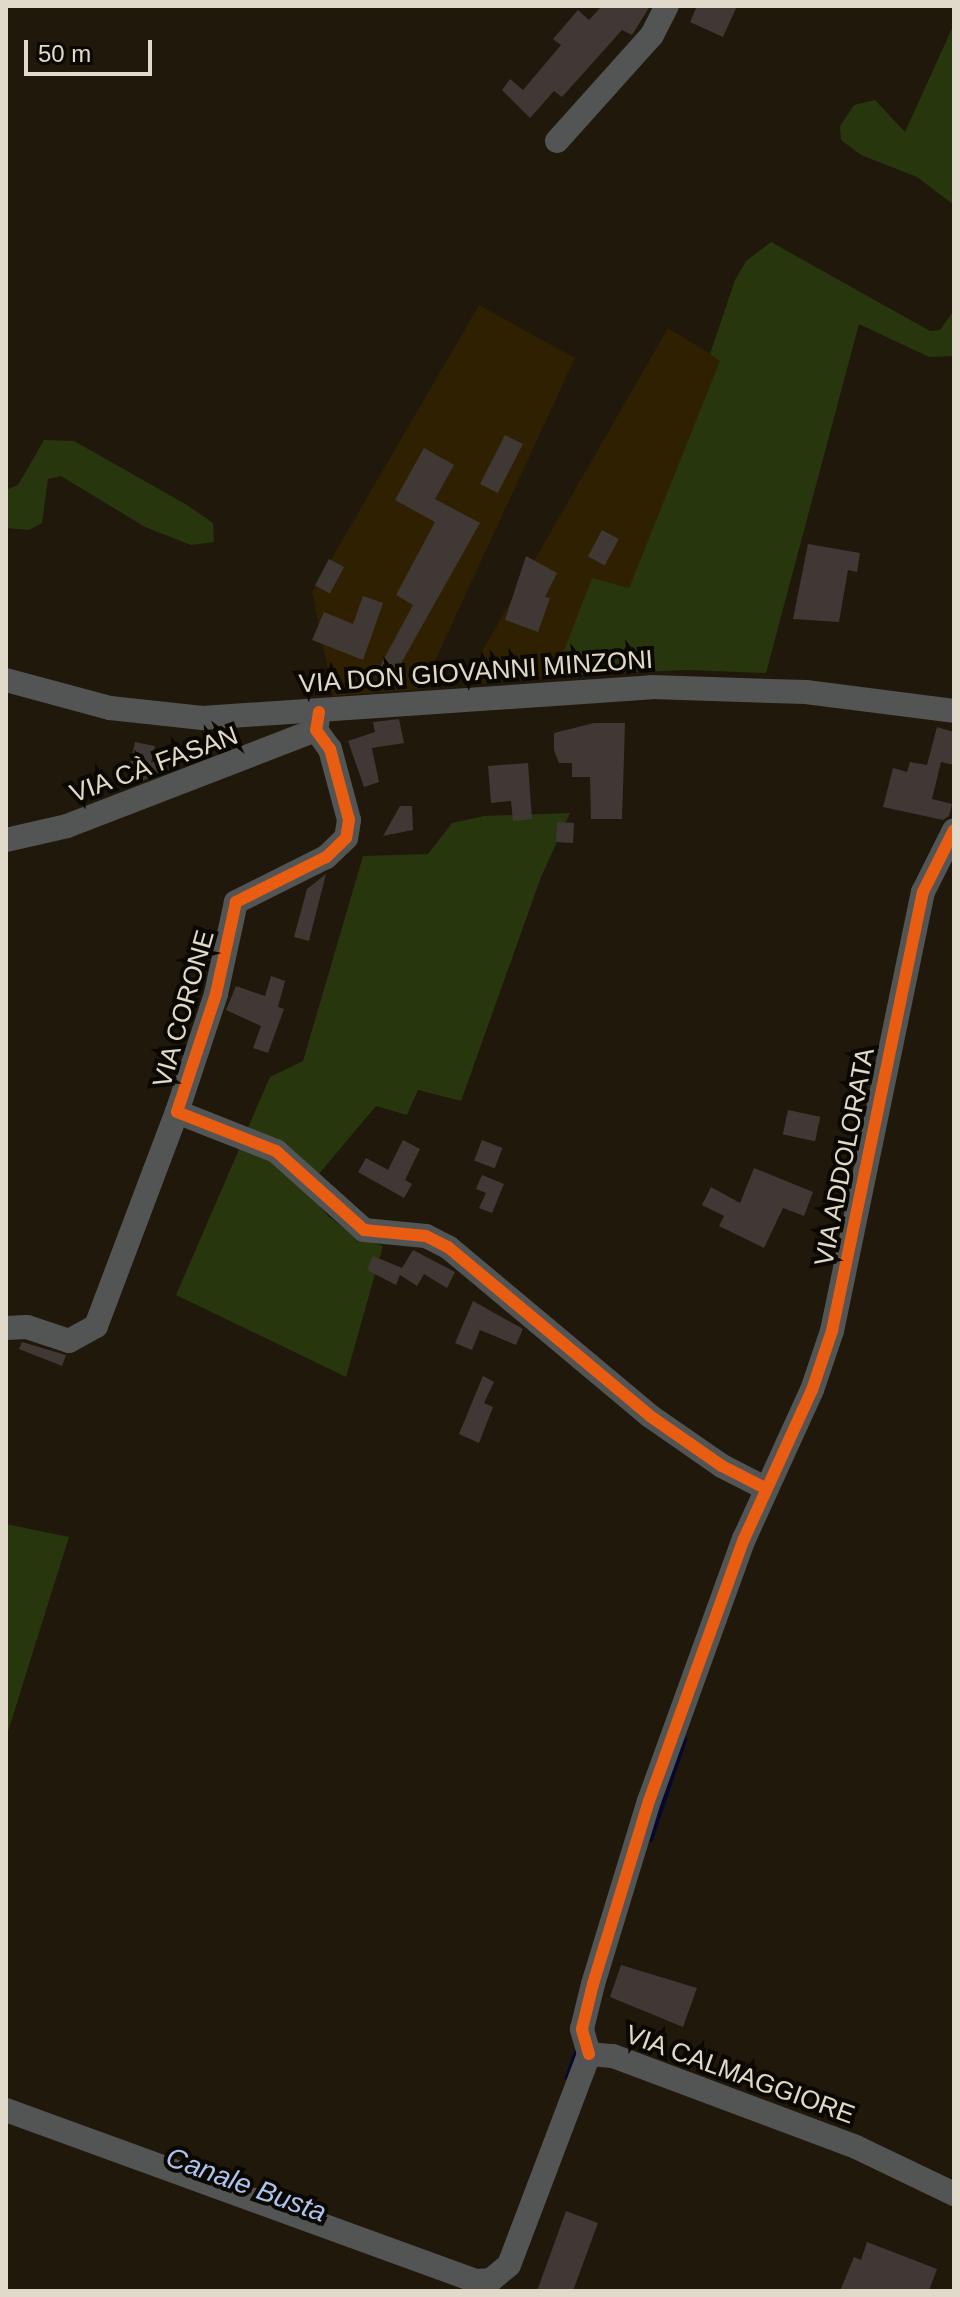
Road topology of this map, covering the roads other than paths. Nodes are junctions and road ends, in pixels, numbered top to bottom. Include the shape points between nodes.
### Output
1 (667, 6) edge
2 (557, 141) dead end
3 (6, 680) edge
4 (954, 711) edge
5 (318, 721) junction
6 (954, 830) edge
7 (6, 840) edge
8 (177, 1112) junction
9 (6, 1328) edge
10 (765, 1488) junction
11 (589, 2054) junction
12 (6, 2110) edge
13 (954, 2194) edge

1 - 2 street via 652,35
3 - 5 street, VIA DON GIOVANNI MINZONI via 70,700 157,715
4 - 5 street, VIA DON GIOVANNI MINZONI via 806,692 691,686
5 - 7 street, VIA CÀ FASAN via 67,826
5 - 8 street, VIA CORONE via 349,820 346,838 338,850 236,902 216,994
6 - 10 street, VIA ADDOLORATA via 923,892 832,1331 800,1418
8 - 9 street, VIA CORONE via 96,1326 69,1341 27,1327
8 - 10 street, VIA CORONE via 276,1151 364,1230 426,1236 448,1247 650,1416 722,1466
10 - 11 street, VIA ADDOLORATA via 623,1884 582,2029
11 - 12 street, VIA CALMAGGIORE via 509,2265 491,2280 460,2277
11 - 13 street, VIA CALMAGGIORE via 613,2056 856,2147

